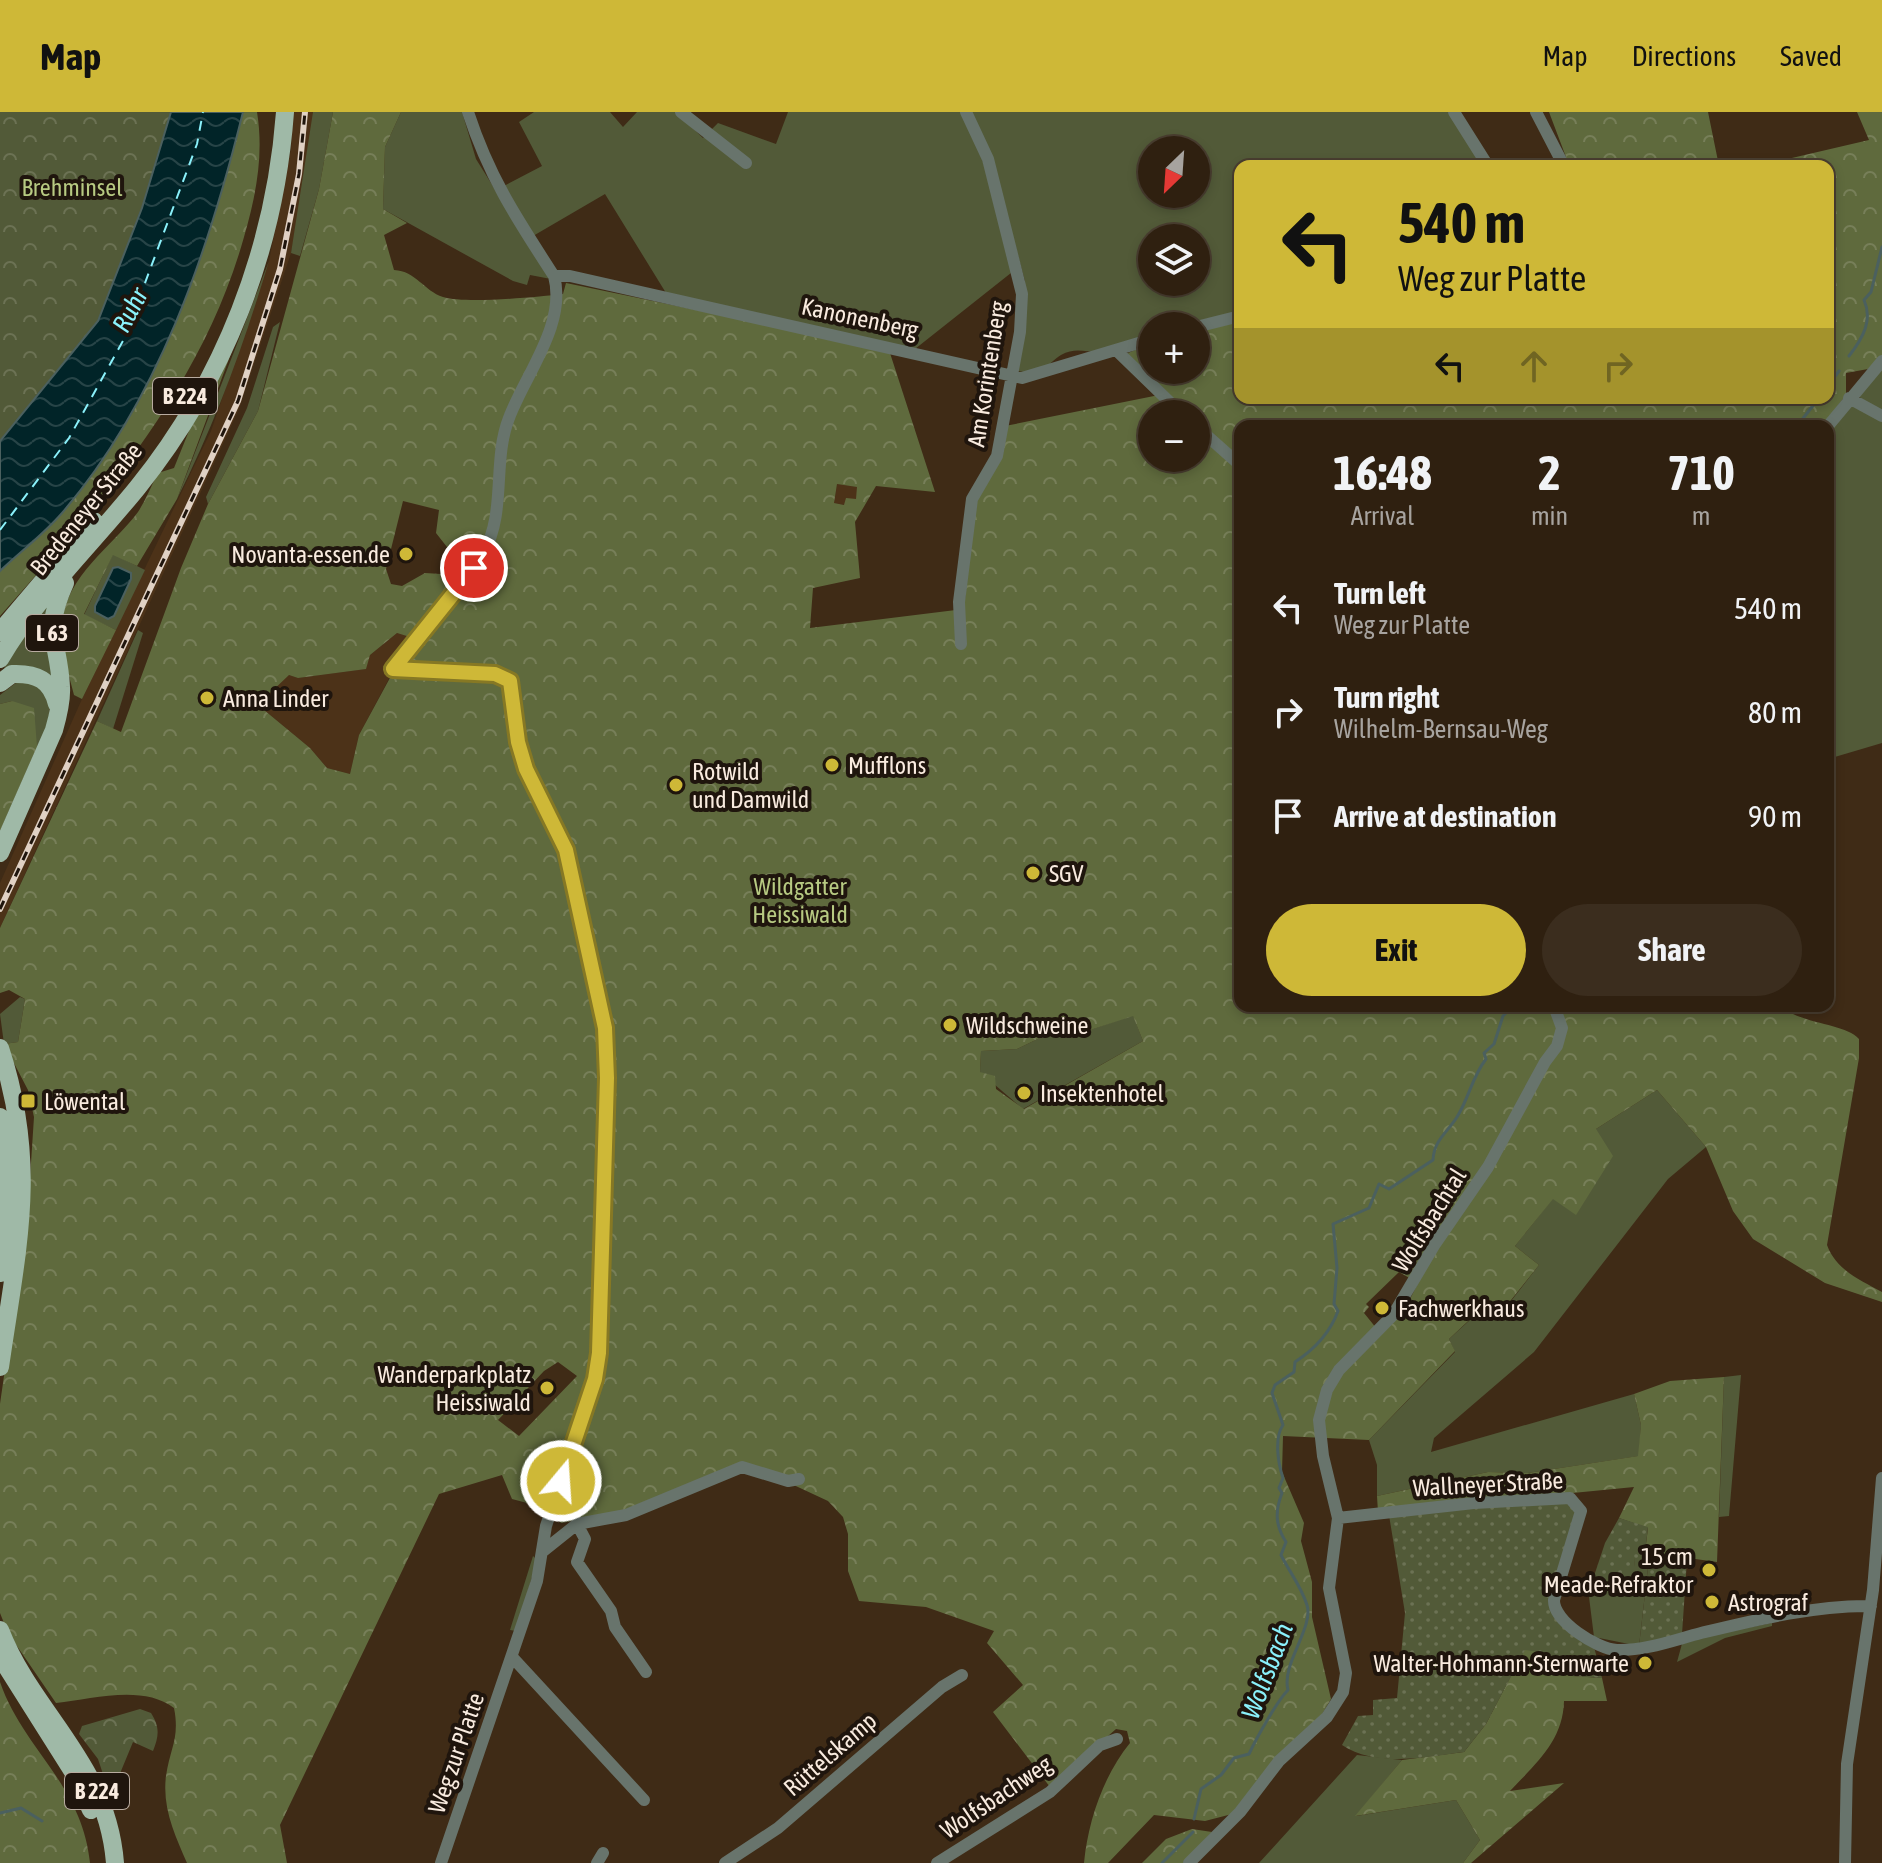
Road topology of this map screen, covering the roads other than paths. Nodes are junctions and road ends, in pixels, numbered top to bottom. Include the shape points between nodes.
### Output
1 (273, 112) edge
2 (285, 112) edge
3 (468, 112) edge
4 (681, 112) edge
5 (966, 112) edge
6 (1454, 112) edge
7 (1536, 112) edge
8 (1484, 160) edge
9 (1561, 160) edge
10 (746, 163) dead end
11 (554, 276) junction
12 (1234, 318) edge
13 (1210, 324) edge
14 (1138, 344) edge
15 (1117, 351) junction
16 (1882, 361) edge
17 (1010, 375) junction
18 (1849, 398) junction
19 (1168, 400) edge
20 (1882, 416) edge
21 (1832, 420) edge
22 (1210, 438) edge
23 (1234, 460) edge
24 (76, 560) junction
25 (0, 632) edge
26 (961, 644) dead end
27 (0, 659) edge
28 (0, 683) edge
29 (59, 711) junction
30 (0, 853) edge
31 (1556, 1012) edge
32 (0, 1048) edge
33 (0, 1117) edge
34 (0, 1282) edge
35 (0, 1367) edge
36 (1882, 1478) edge
37 (799, 1479) dead end
38 (1338, 1518) junction
39 (577, 1524) junction
40 (542, 1552) junction
41 (1871, 1606) junction
42 (0, 1630) edge
43 (0, 1656) edge
44 (513, 1658) junction
45 (646, 1672) dead end
46 (962, 1675) dead end
47 (1117, 1739) dead end
48 (644, 1800) dead end
49 (104, 1863) edge
50 (115, 1863) edge
51 (441, 1863) edge
52 (725, 1863) edge
53 (937, 1863) edge
54 (1189, 1863) edge
55 (1845, 1863) edge

1 - 25 main road, Bredeneyer Straße / B 224 via 250,246 210,352 121,491
2 - 24 main road, Bredeneyer Straße / B 224 via 262,249 220,359 165,451
3 - 11 street via 500,193
4 - 10 street
5 - 17 street, Am Korintenberg via 988,159 1019,269 1020,332
6 - 8 street
7 - 9 street
11 - 17 street, Kanonenberg
11 - 40 street, Weg zur Platte via 558,290 552,321 505,429 488,543 393,669 495,674 510,681 526,769 566,850 605,1028 599,1353
12 - 13 street
14 - 15 street, Kanonenberg
15 - 17 street, Kanonenberg via 1033,377
15 - 19 street
16 - 18 street
17 - 26 street, Am Korintenberg via 997,456 972,499 959,602
18 - 20 street
18 - 21 street
22 - 23 street
24 - 27 main road, Bredeneyer Straße / B 224
24 - 29 main road, L 63 via 52,624
28 - 29 main road via 12,674 42,678 53,689
29 - 30 main road, L 63
31 - 38 street, Wolfsbachtal via 1562,1028 1557,1046 1488,1167 1393,1315 1339,1370 1327,1390 1320,1432
32 - 35 main road via 21,1127 24,1189
33 - 34 main road via 8,1189
36 - 41 street
37 - 39 street via 788,1481 742,1467 626,1515
38 - 41 street, Wallneyer Straße via 1570,1498 1580,1515 1554,1610 1611,1650 1638,1649 1777,1617
38 - 54 street, Wolfsbachtal via 1329,1588 1346,1673 1343,1692 1327,1717 1279,1761 1240,1812
39 - 40 street
39 - 45 street via 585,1539 577,1562
40 - 44 street, Weg zur Platte
41 - 55 street via 1847,1764
42 - 50 main road, B 224 via 83,1761 108,1821
43 - 49 main road, B 224 via 87,1798
44 - 48 street
44 - 51 street, Weg zur Platte
46 - 52 street, Rüttelskamp via 778,1828
47 - 53 street, Wolfsbachweg via 1100,1745 1050,1792

